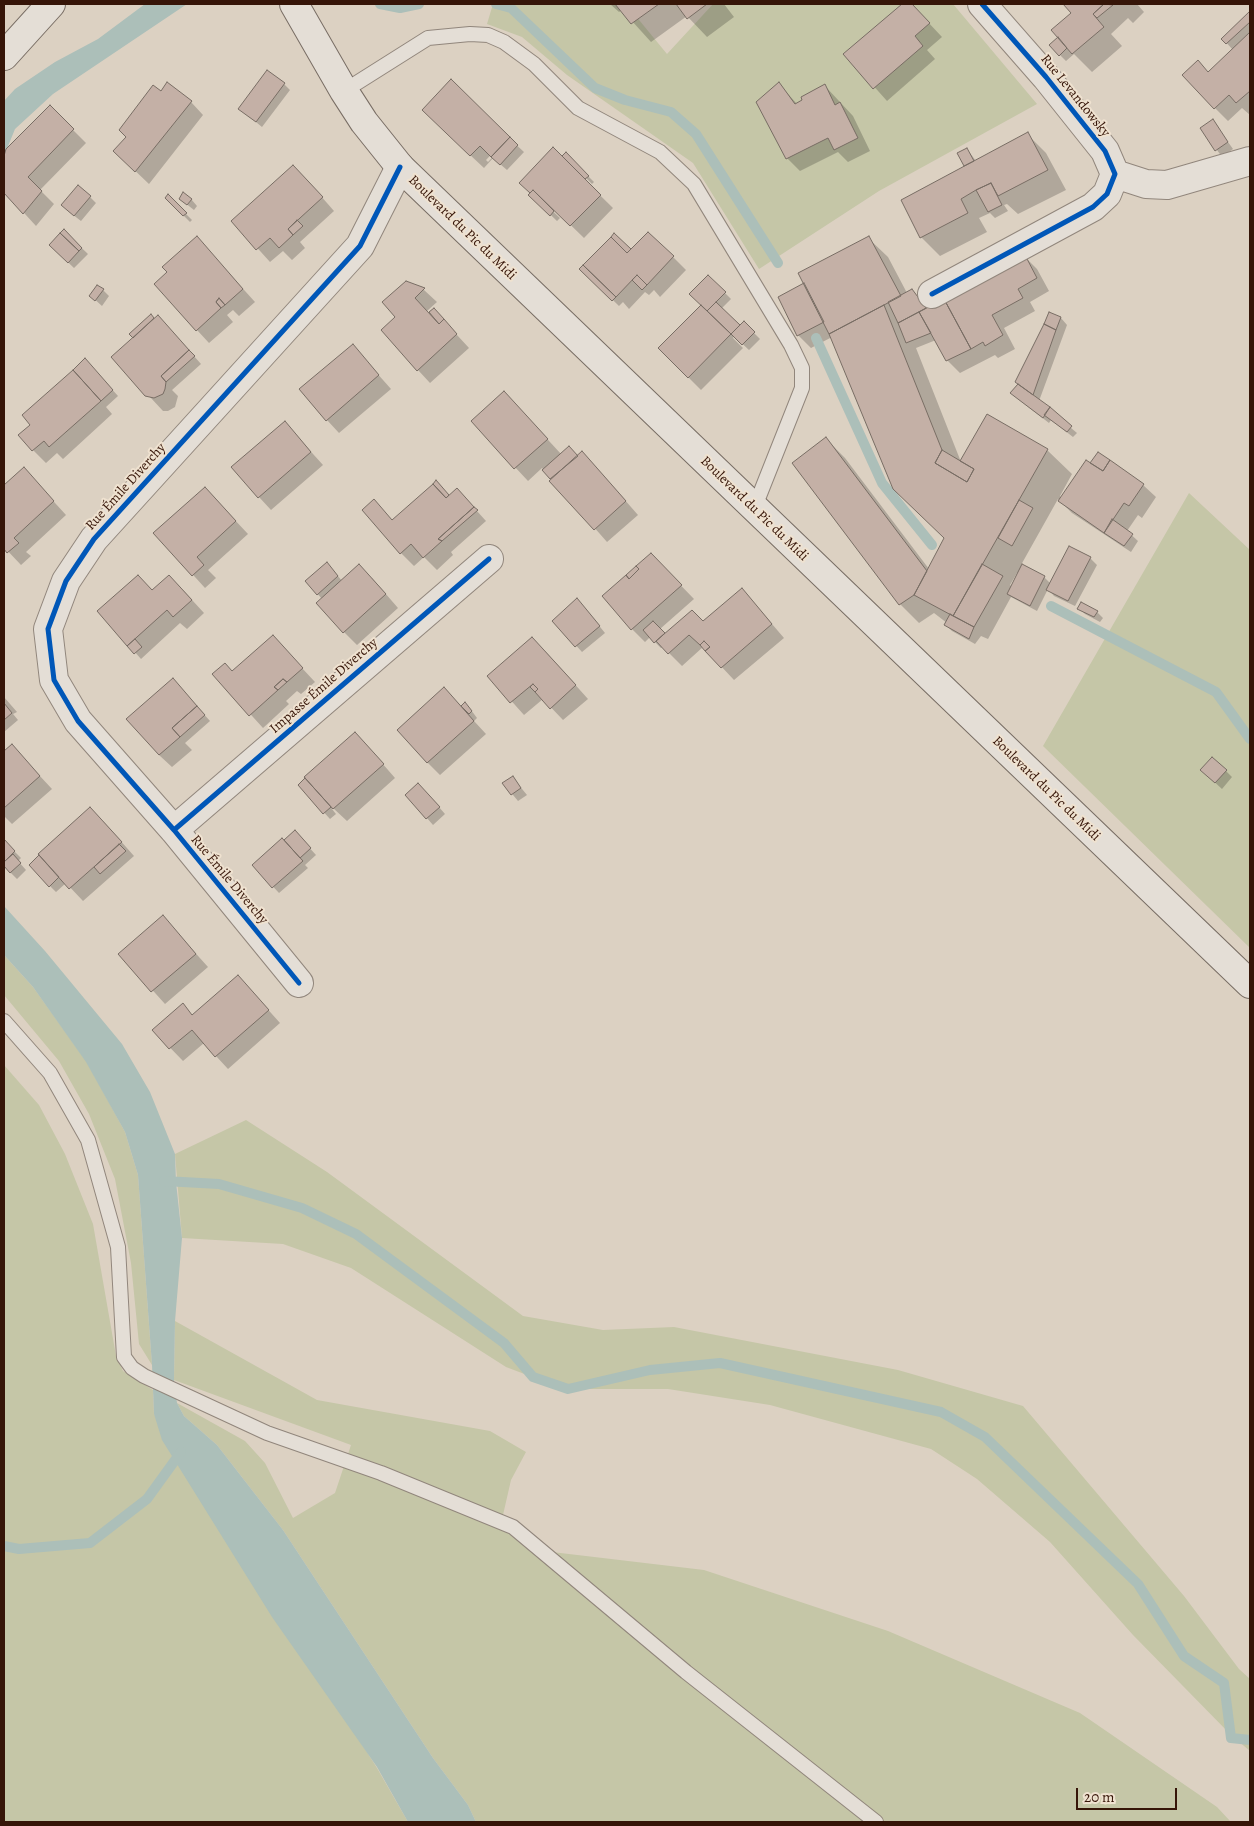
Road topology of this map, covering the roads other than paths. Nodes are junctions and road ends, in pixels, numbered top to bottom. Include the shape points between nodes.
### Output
1 (51, 4) edge
2 (294, 4) edge
3 (982, 4) edge
4 (4, 56) edge
5 (344, 92) junction
6 (1250, 161) edge
7 (400, 167) junction
8 (1115, 174) junction
9 (932, 294) dead end
10 (754, 509) junction
11 (490, 559) dead end
12 (174, 830) junction
13 (299, 983) dead end
14 (1250, 984) edge
15 (4, 1021) edge
16 (876, 1822) edge

1 - 4 street
2 - 5 street, Boulevard du Pic du Midi
3 - 8 street, Rue Levandowsky via 1105,150
5 - 7 street, Boulevard du Pic du Midi
5 - 10 lane via 428,38 488,35 504,42 534,64 578,108 660,152 694,184 791,344 802,368 802,388
6 - 8 street via 1167,185 1146,184
7 - 10 street, Boulevard du Pic du Midi
7 - 12 street, Rue Émile Diverchy via 360,246 94,539 66,581 48,629 54,680 78,721
8 - 9 street via 1108,194 1093,207
10 - 14 street, Boulevard du Pic du Midi
11 - 12 street, Impasse Émile Diverchy
12 - 13 street, Rue Émile Diverchy
15 - 16 lane via 50,1073 88,1140 118,1246 124,1357 132,1368 267,1433 381,1473 513,1527 686,1672

